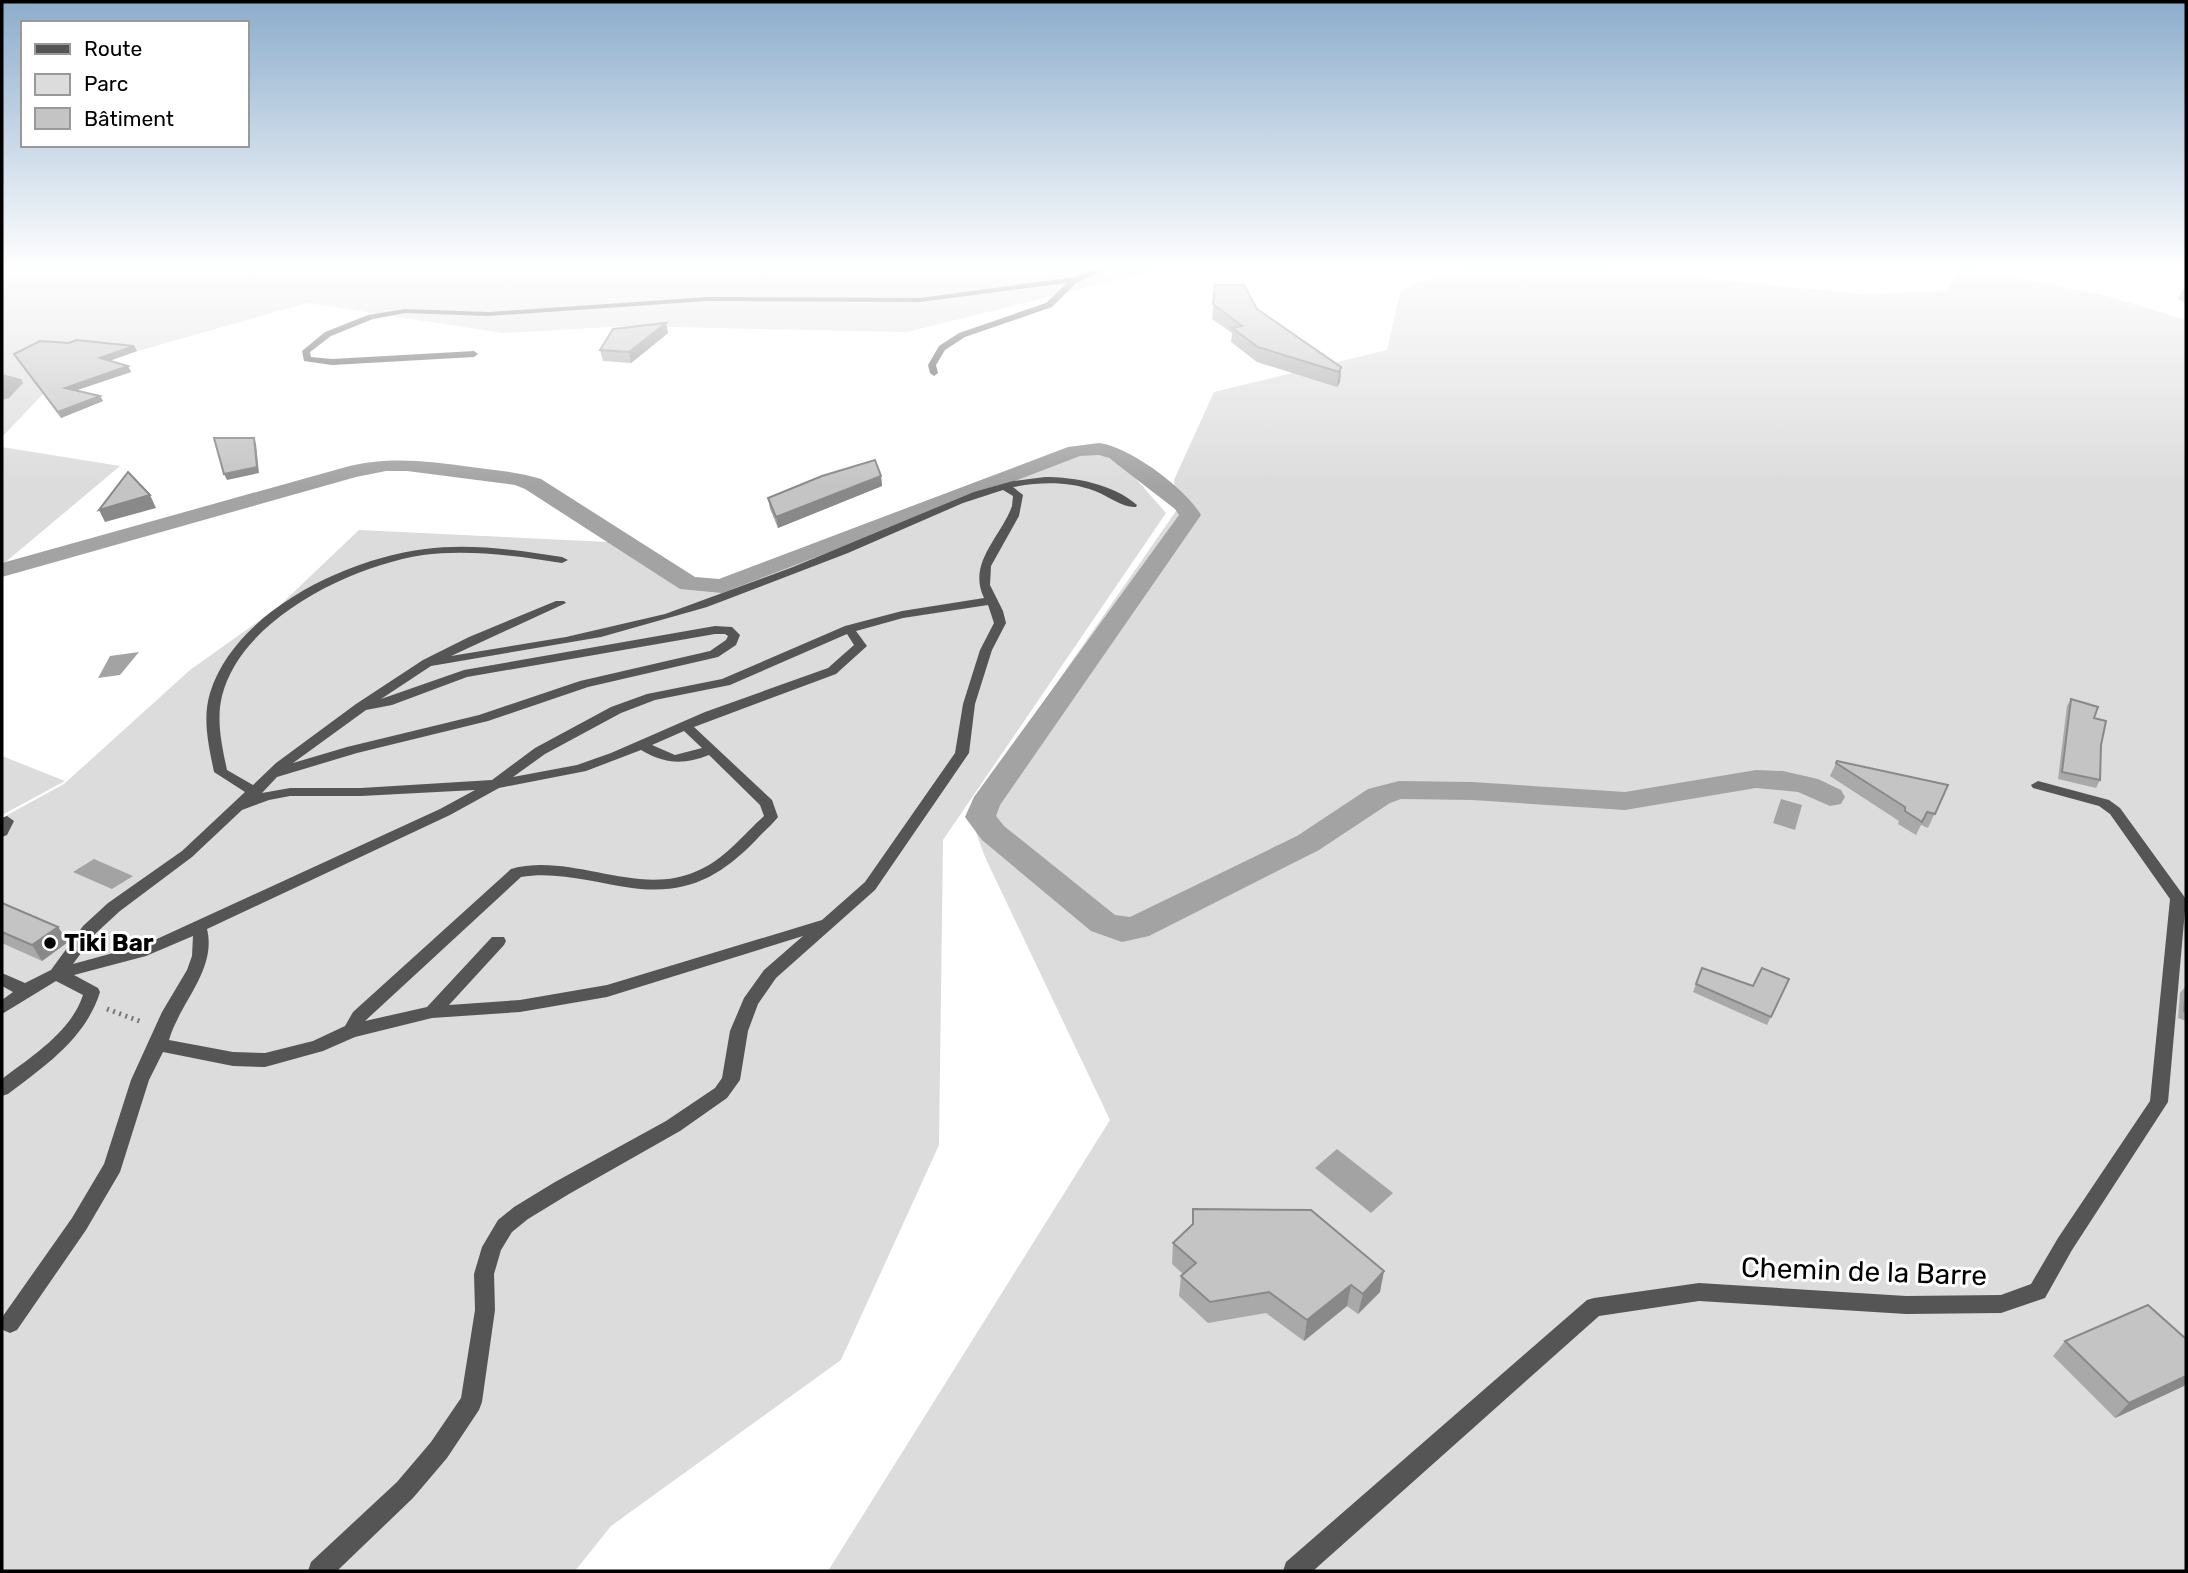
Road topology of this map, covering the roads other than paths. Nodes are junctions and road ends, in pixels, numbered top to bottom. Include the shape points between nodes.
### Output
1 (321, 339) edge
2 (955, 339) edge
3 (474, 354) dead end
4 (934, 373) dead end
5 (1006, 487) junction
6 (1132, 505) dead end
7 (562, 560) dead end
8 (989, 601) junction
9 (560, 604) dead end
10 (849, 629) junction
11 (427, 663) junction
12 (361, 707) junction
13 (686, 726) junction
14 (642, 745) junction
15 (710, 750) junction
16 (273, 774) junction
17 (495, 784) junction
18 (2038, 785) dead end
19 (255, 792) junction
20 (241, 806) junction
21 (824, 925) junction
22 (199, 929) junction
23 (498, 941) dead end
24 (57, 974) junction
25 (2, 979) edge
26 (26, 991) junction
27 (2, 1008) edge
28 (432, 1012) junction
29 (351, 1031) junction
30 (161, 1033) junction
31 (2, 1089) edge
32 (10, 1323) dead end
33 (320, 1571) edge
34 (1295, 1571) edge

1 - 3 street via 306,351 307,359 332,362
2 - 4 street via 942,348 932,365
5 - 6 street via 1055,478 1109,491
5 - 8 street via 1018,495 1018,505 987,563 984,576
5 - 11 street via 654,620 586,638
7 - 19 street via 506,551 422,552 349,572 281,609 227,668 215,702 212,736 221,772
8 - 10 street
8 - 21 street via 997,609 1000,623 969,704 962,753 870,886
9 - 11 street
10 - 13 street via 861,646 832,671
10 - 17 street via 726,682 652,697 616,710 540,751
11 - 12 street
12 - 16 street
12 - 16 street via 485,669 715,630 734,635 732,642 714,654 622,674 484,719
13 - 14 street
13 - 15 street
14 - 15 street via 665,759 680,761
14 - 17 street via 581,768
15 - 29 street via 767,803 771,814 713,869 668,885 558,869 516,873 359,1016
16 - 19 street
17 - 20 street via 290,792
17 - 22 street
18 - 34 street, Chemin de la Barre via 2104,803 2115,811 2178,899 2159,1102 2038,1291 2001,1304 1906,1305 1699,1292 1594,1307
19 - 20 street
20 - 24 street via 187,854 114,907 89,930
21 - 28 street via 607,991 520,1006
21 - 33 street via 770,974 750,1002 739,1031 732,1080 720,1093 505,1226 484,1274 485,1310 471,1402 405,1490
22 - 24 street via 127,958
22 - 30 street via 205,942 202,955
23 - 28 street
24 - 26 street
24 - 31 street via 92,992 90,1003 81,1020
25 - 26 street
26 - 27 street
28 - 29 street
29 - 30 street via 285,1056 248,1060 163,1045
30 - 32 street via 140,1080 113,1166

